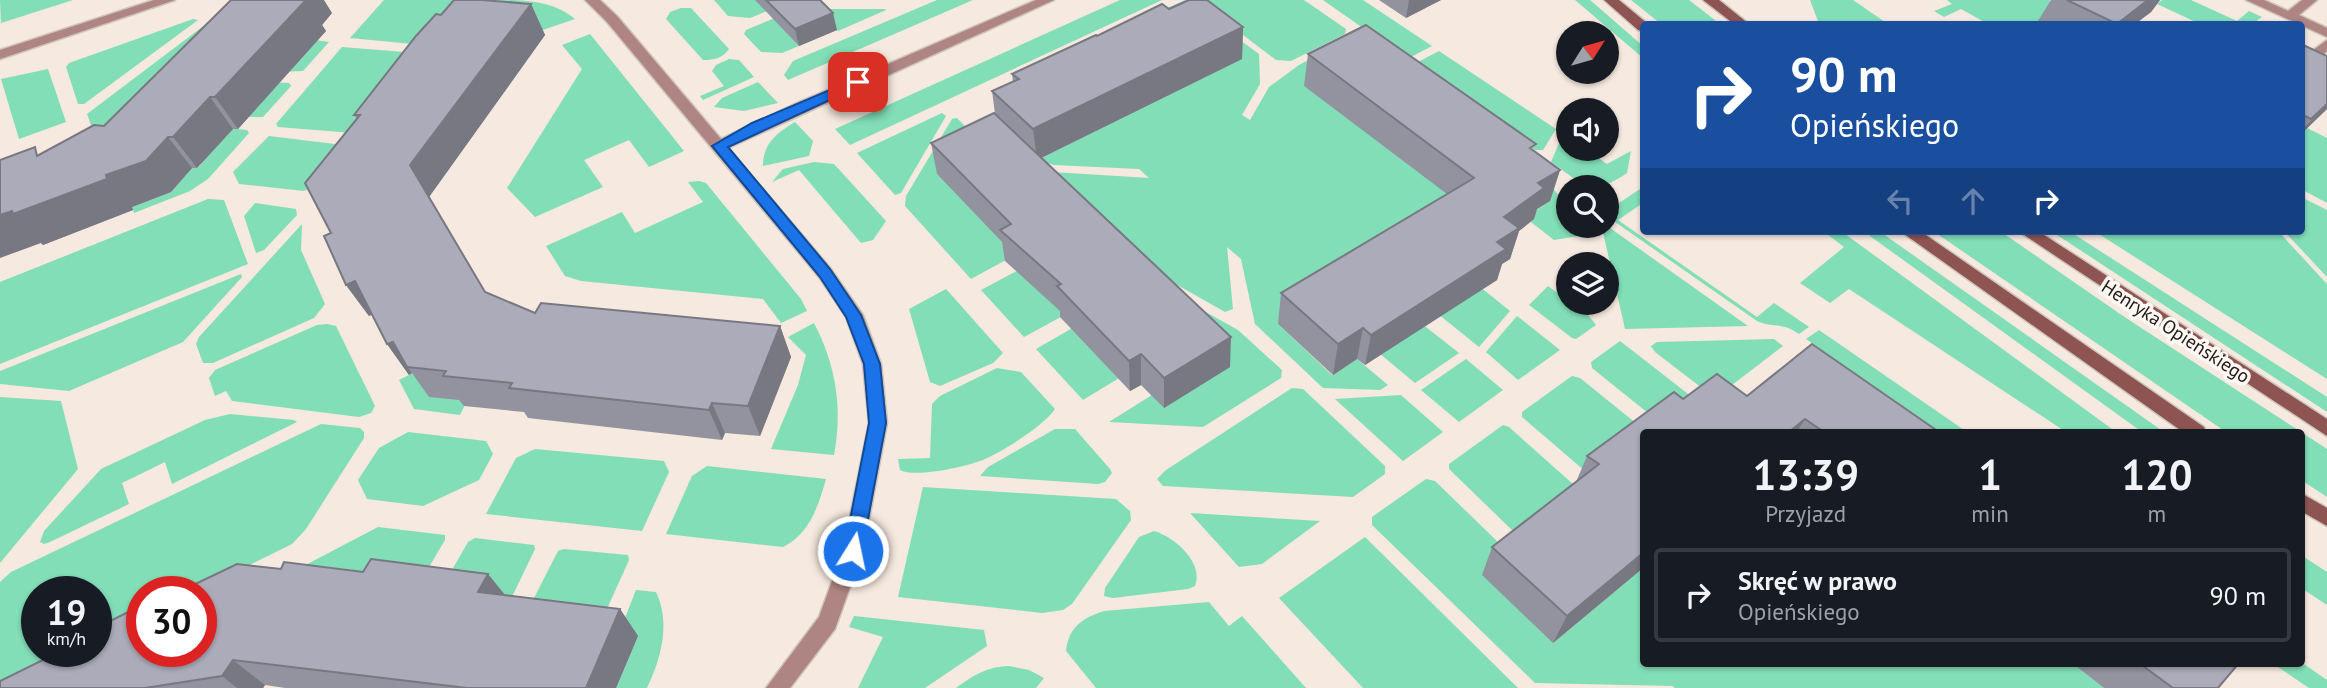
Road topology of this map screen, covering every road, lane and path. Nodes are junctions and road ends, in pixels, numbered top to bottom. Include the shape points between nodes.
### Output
1 (168, 0) edge
2 (592, 0) edge
3 (1047, 0) edge
4 (1611, 0) edge
5 (1710, 0) edge
6 (2253, 0) edge
7 (2310, 0) edge
8 (2290, 16) junction
9 (1738, 21) edge
10 (2301, 21) edge
11 (2305, 23) edge
12 (1640, 24) edge
13 (2327, 33) edge
14 (2327, 44) edge
15 (0, 55) edge
16 (2305, 63) edge
17 (2305, 66) edge
18 (2327, 76) edge
19 (719, 146) junction
20 (1914, 235) edge
21 (2032, 235) edge
22 (2193, 429) edge
23 (2327, 429) edge
24 (2305, 504) edge
25 (2327, 518) edge
26 (777, 688) edge

1 - 15 street
2 - 19 street
3 - 19 street
4 - 12 street
5 - 9 street
6 - 8 street
7 - 8 street
8 - 10 street
11 - 13 street
14 - 16 street
17 - 18 street
19 - 26 street via 825,273 853,315 872,364 878,423 853,551 828,622
20 - 22 street
21 - 23 street, Henryka Opieńskiego
24 - 25 street

